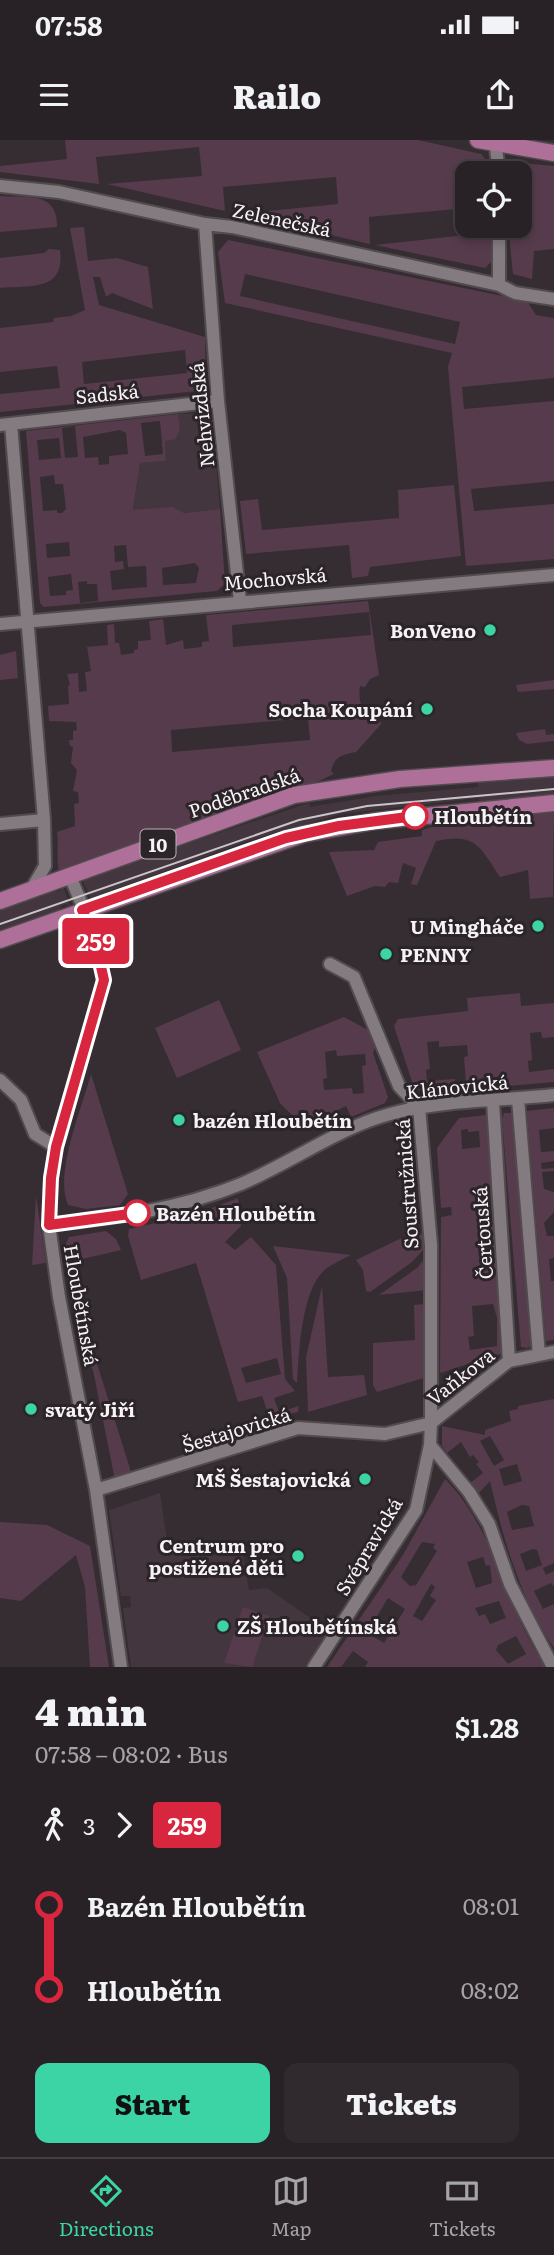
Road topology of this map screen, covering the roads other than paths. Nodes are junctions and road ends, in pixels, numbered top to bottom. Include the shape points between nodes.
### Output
1 (478, 140) edge
2 (496, 143) edge
3 (554, 153) edge
4 (498, 161) edge
5 (0, 186) edge
6 (205, 224) junction
7 (499, 238) edge
8 (499, 285) junction
9 (554, 299) edge
10 (218, 401) junction
11 (5, 425) edge
12 (554, 575) edge
13 (240, 601) junction
14 (28, 621) junction
15 (0, 624) edge
16 (554, 768) edge
17 (554, 803) edge
18 (44, 820) junction
19 (0, 824) edge
20 (70, 876) junction
21 (31, 890) junction
22 (0, 901) edge
23 (82, 910) junction
24 (0, 940) edge
25 (330, 964) dead end
26 (0, 1080) edge
27 (554, 1096) edge
28 (518, 1099) junction
29 (493, 1102) junction
30 (419, 1107) junction
31 (56, 1147) junction
32 (49, 1225) junction
33 (554, 1352) edge
34 (539, 1355) junction
35 (509, 1361) junction
36 (431, 1392) joint
37 (431, 1423) junction
38 (430, 1445) junction
39 (96, 1490) junction
40 (121, 1667) edge
41 (314, 1667) edge
42 (553, 1667) edge

1 - 2 main road
2 - 3 main road
2 - 4 street
5 - 6 street, Zelenečská via 59,192
6 - 8 street, Zelenečská via 232,226
6 - 10 street, Nehvizdská
7 - 8 street
8 - 9 street, Zelenečská via 515,293
10 - 11 street, Sadská
10 - 13 street, Nehvizdská
11 - 14 street
12 - 13 street, Mochovská
13 - 14 street, Mochovská
14 - 15 street, Mochovská
14 - 18 street
16 - 20 main road, Poděbradská / 10 via 388,780 294,794
17 - 23 main road, 10 via 321,829
18 - 19 street
18 - 21 street via 45,866
20 - 21 main road, Poděbradská / 10
20 - 23 street, Hloubětínská
21 - 22 main road, Poděbradská / 10
23 - 24 main road, 10
23 - 31 street, Hloubětínská via 93,931 104,980
25 - 30 street, Soustružnická via 354,977 398,1086
26 - 31 street via 21,1100 35,1134
27 - 28 street, Klánovická
28 - 29 street, Klánovická
28 - 34 street
29 - 30 street, Klánovická
29 - 35 street, Čertouská
30 - 32 street, Klánovická via 365,1123 240,1184 188,1202
30 - 36 street, Soustružnická via 431,1245
31 - 32 street, Hloubětínská
32 - 39 street, Hloubětínská
33 - 34 street, Vaňkova
34 - 35 street, Vaňkova
35 - 37 street, Vaňkova
36 - 37 street, Svépravická
37 - 38 street, Svépravická
37 - 39 street, Šestajovická via 385,1434 298,1428
38 - 41 street, Svépravická via 416,1510
38 - 42 street via 489,1524 510,1584
39 - 40 street, Hloubětínská

